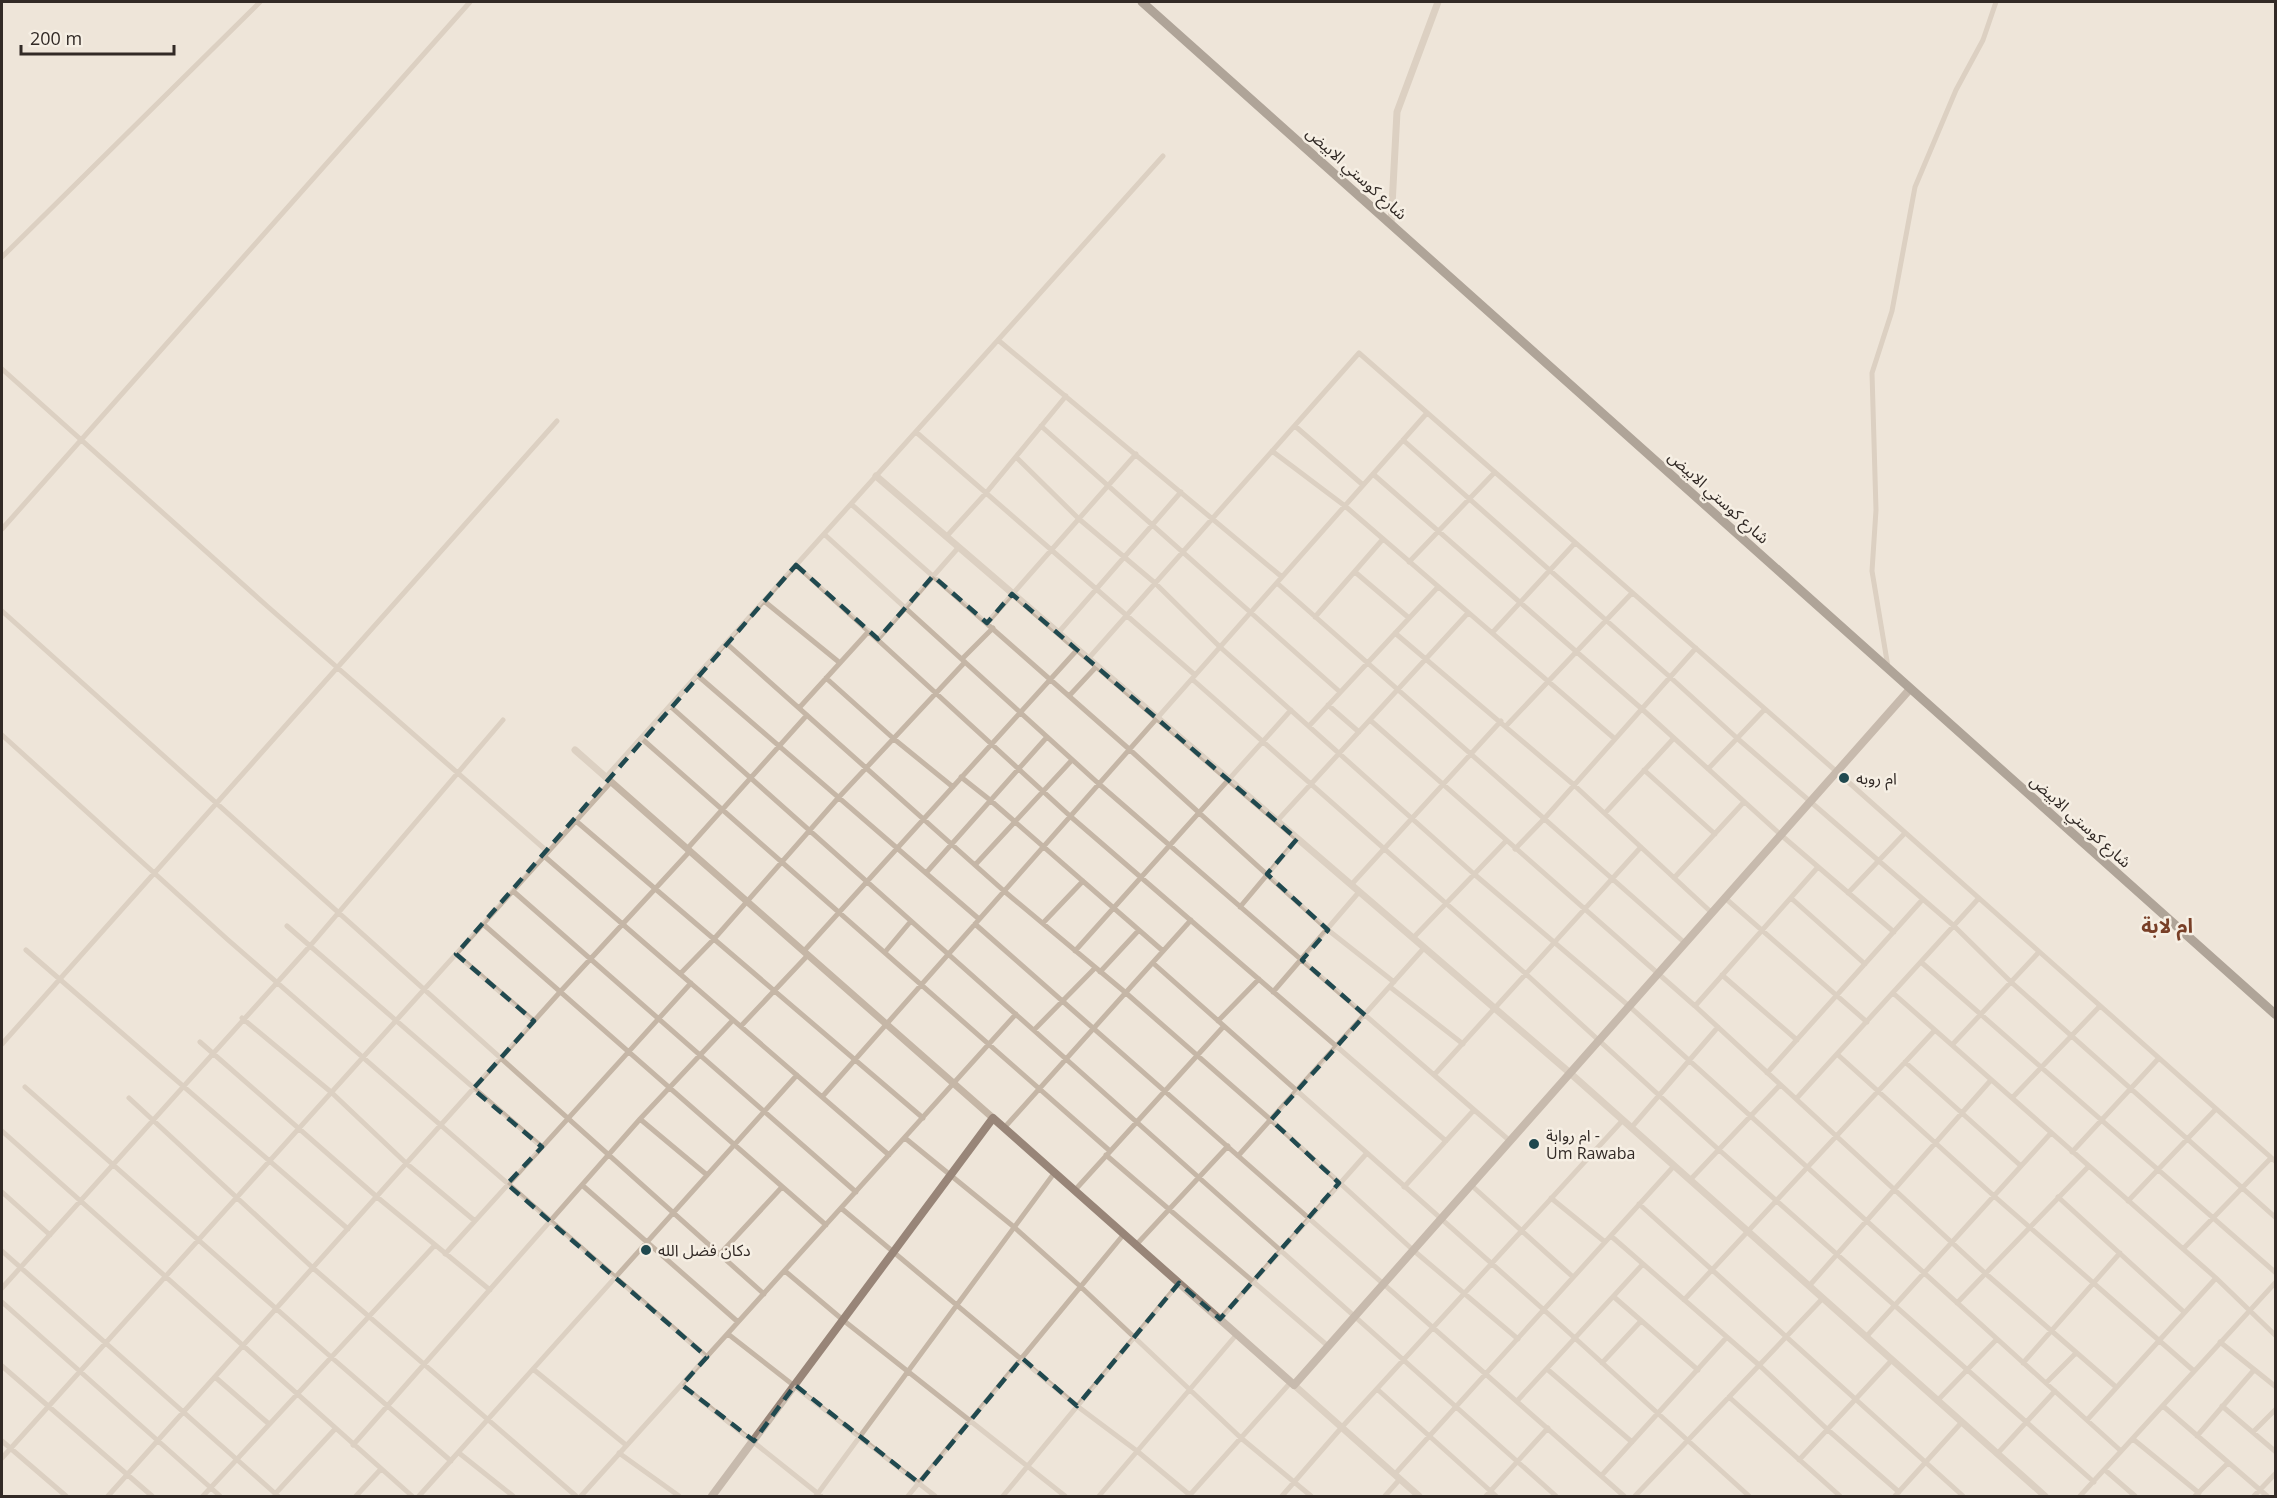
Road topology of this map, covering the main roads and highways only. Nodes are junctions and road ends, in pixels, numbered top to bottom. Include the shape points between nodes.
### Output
1 (1142, 2) edge
2 (1910, 689) junction
3 (2276, 1015) edge
4 (712, 1497) edge

1 - 2 highway, شارع كوستي الابيض
2 - 3 highway, شارع كوستي الابيض
2 - 4 main road via 1292,1383 993,1118

